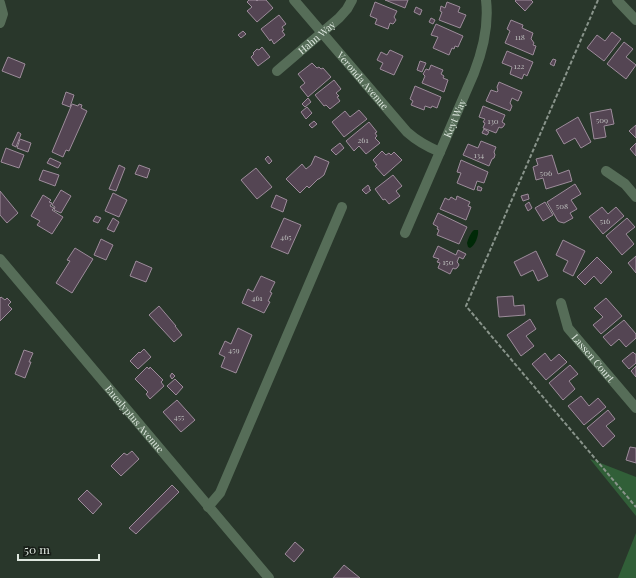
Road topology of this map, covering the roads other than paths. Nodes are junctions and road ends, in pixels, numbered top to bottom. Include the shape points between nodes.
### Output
1 (294, 0) edge
2 (352, 0) edge
3 (486, 0) edge
4 (617, 0) edge
5 (0, 3) edge
6 (636, 20) edge
7 (0, 23) edge
8 (322, 33) junction
9 (277, 71) dead end
10 (440, 152) junction
11 (606, 171) dead end
12 (636, 197) edge
13 (342, 208) dead end
14 (406, 233) dead end
15 (0, 259) edge
16 (560, 303) dead end
17 (636, 408) edge
18 (208, 507) junction
19 (269, 578) edge

1 - 8 street, Veronda Avenue
2 - 8 street, Hahn Way via 339,18
3 - 10 street, Keyt Way via 485,34 478,61
4 - 6 street
5 - 7 street via 4,14
8 - 9 street, Hahn Way
8 - 10 street, Veronda Avenue via 407,132
10 - 14 street, Keyt Way
11 - 12 street via 625,184
13 - 18 street via 220,493
15 - 18 street, Eucalyptus Avenue
16 - 17 street, Lassen Court via 568,328
18 - 19 street, Eucalyptus Avenue

